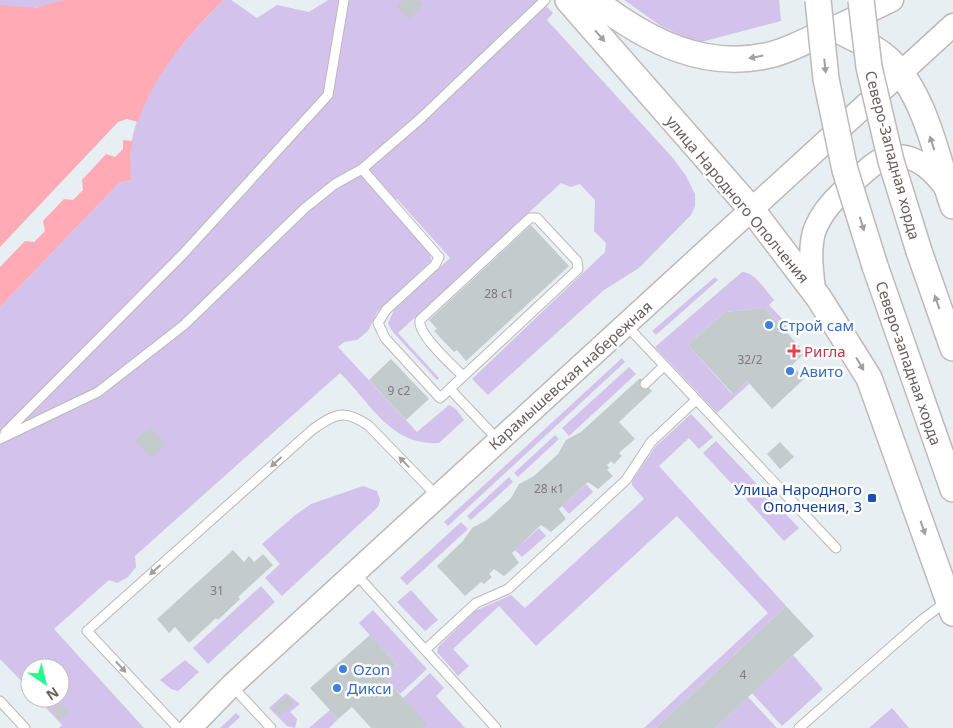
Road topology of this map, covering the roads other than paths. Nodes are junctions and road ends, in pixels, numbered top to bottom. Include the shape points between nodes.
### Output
1 (344, 0) edge
2 (545, 0) edge
3 (568, 0) edge
4 (594, 0) edge
5 (818, 0) edge
6 (861, 0) edge
7 (892, 0) edge
8 (953, 25) edge
9 (834, 28) junction
10 (901, 74) junction
11 (362, 169) junction
12 (951, 199) edge
13 (752, 210) junction
14 (919, 251) joint
15 (875, 266) joint
16 (814, 290) junction
17 (626, 325) junction
18 (953, 348) edge
19 (664, 366) junction
20 (463, 376) junction
21 (645, 384) dead end
22 (450, 389) junction
23 (696, 400) junction
24 (499, 441) junction
25 (953, 489) edge
26 (438, 497) junction
27 (836, 548) dead end
28 (354, 573) junction
29 (951, 607) edge
30 (425, 650) junction
31 (232, 685) junction
32 (0, 701) edge
33 (25, 728) edge
34 (178, 728) edge
35 (190, 728) edge
36 (271, 728) edge
37 (496, 728) edge
38 (799, 728) edge

1 - 11 lane via 328,95 183,254 0,439 98,392 184,325 305,208 335,184
2 - 11 lane via 420,119
3 -> 13 main road, улица Народного Ополчения
9 -> 4 main road via 775,54 714,59 661,44
5 -> 15 main road, Северо-Западная хорда, bridge via 826,79 845,170
6 - 14 main road, Северо-Западная хорда, bridge via 869,67 891,161
7 - 9 street
8 - 10 street, Карамышевская набережная
9 - 10 main road via 874,49
12 -> 10 main road via 917,97
10 - 13 street, Карамышевская набережная
11 - 22 lane via 439,257 381,317 378,323 380,331 440,398
12 - 16 street via 938,176 925,165 906,157 888,157 870,168 836,197 822,215 811,261
13 - 16 main road, улица Народного Ополчения
13 - 17 street, Карамышевская набережная
18 -> 14 main road, Северо-западная хорда
15 - 25 main road, Северо-западная хорда
16 -> 29 main road, улица Народного Ополчения via 869,378
17 - 19 lane
17 - 24 street, Карамышевская набережная
19 - 21 lane
19 - 23 lane
20 - 20 lane via 578,269 574,258 538,218 526,221 420,320 423,334
20 - 22 lane
22 - 24 lane
23 - 27 lane
23 - 30 lane via 651,442 626,480 508,589 476,603
24 - 26 street, Карамышевская набережная
26 - 28 street, Карамышевская набережная
26 -> 34 lane via 369,426 356,417 342,414 326,419 305,436 87,631
28 - 30 lane
28 - 31 street, Карамышевская набережная
29 - 38 lane via 923,619
30 - 37 lane
31 - 35 street, Карамышевская набережная
31 - 36 lane
32 - 33 lane

